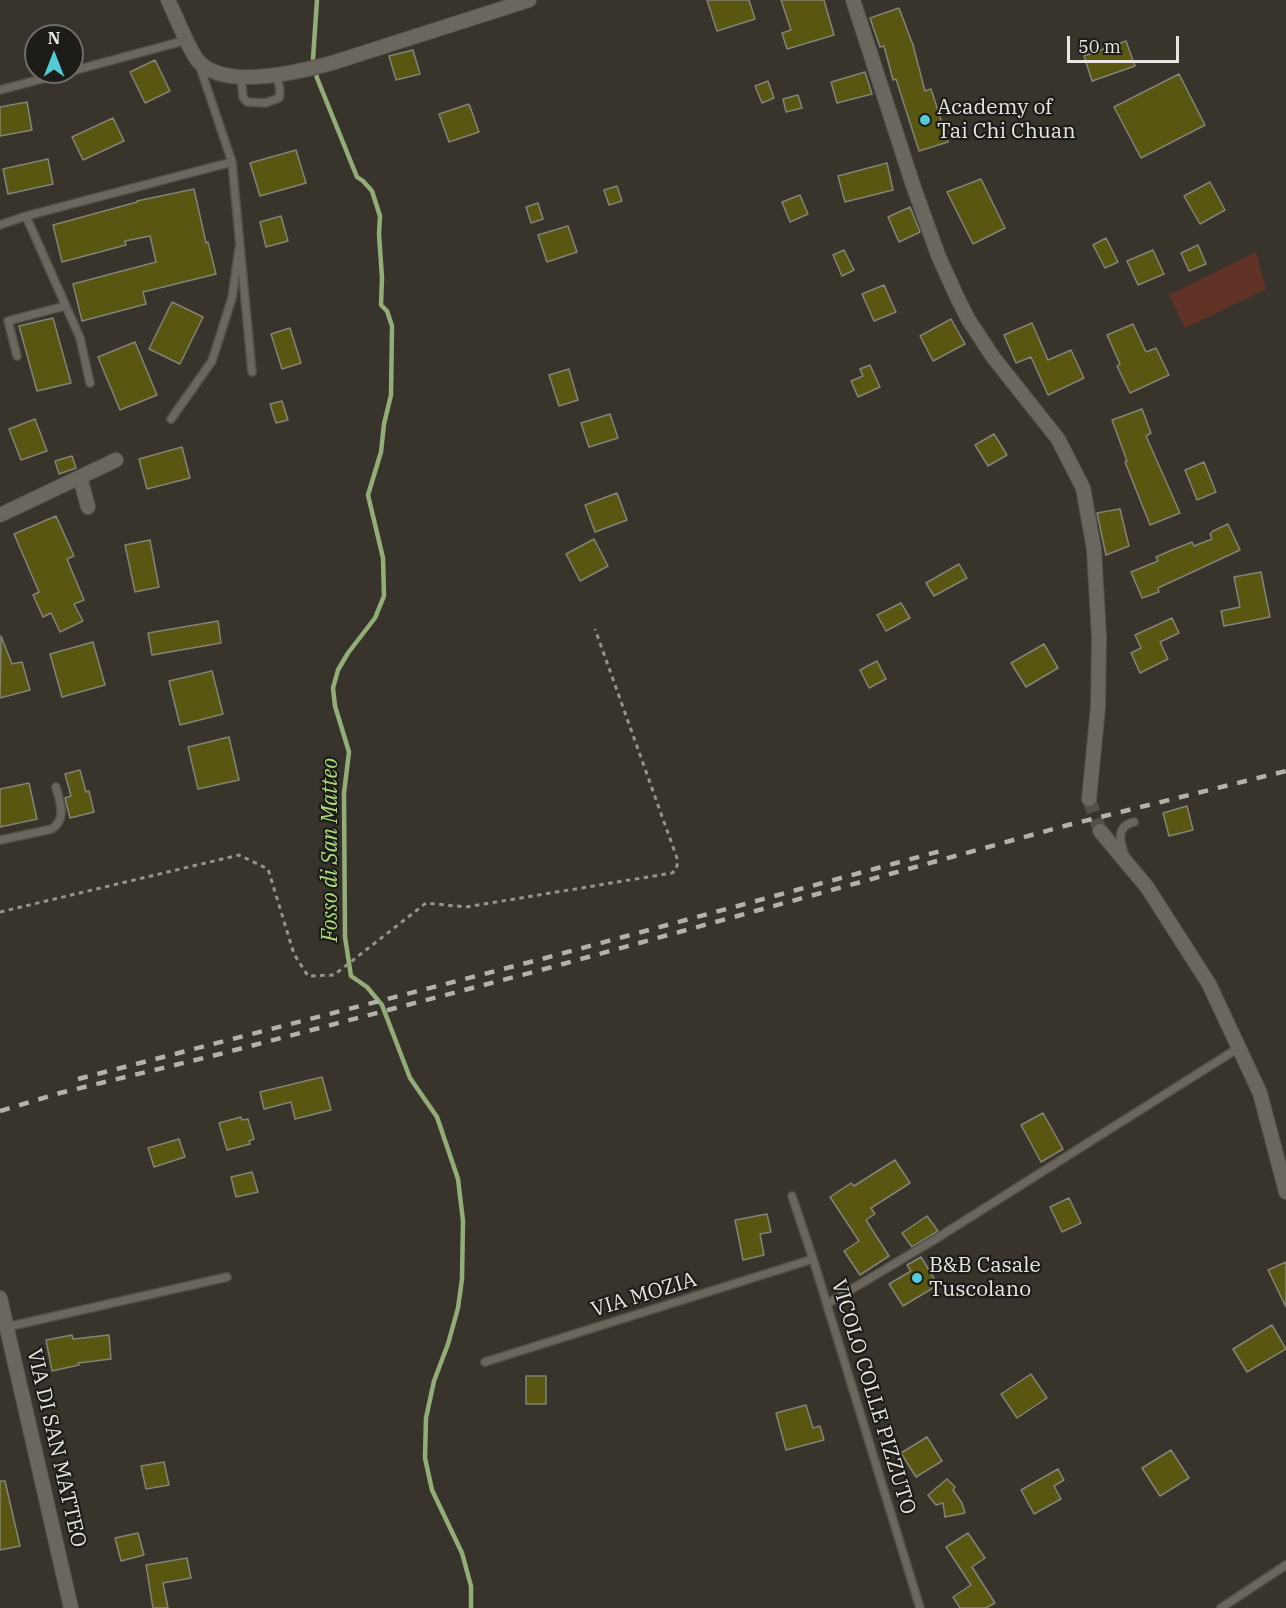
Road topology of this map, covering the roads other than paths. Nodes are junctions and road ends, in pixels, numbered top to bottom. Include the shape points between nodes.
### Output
1 (168, 0) edge
2 (529, 0) edge
3 (853, 0) edge
4 (187, 40) junction
5 (198, 62) junction
6 (84, 67) edge
7 (277, 74) junction
8 (241, 77) junction
9 (24, 83) edge
10 (0, 90) edge
11 (232, 162) junction
12 (26, 216) junction
13 (0, 225) edge
14 (241, 235) junction
15 (65, 306) junction
16 (17, 356) dead end
17 (252, 372) dead end
18 (90, 383) dead end
19 (171, 419) dead end
20 (116, 460) dead end
21 (80, 477) junction
22 (88, 507) dead end
23 (0, 515) edge
24 (56, 788) dead end
25 (1089, 799) tunnel mouth
26 (1134, 822) dead end
27 (1100, 831) tunnel mouth
28 (0, 840) edge
29 (1128, 864) junction
30 (1240, 1047) junction
31 (1286, 1192) edge
32 (792, 1196) dead end
33 (930, 1242) junction
34 (934, 1250) dead end
35 (813, 1259) junction
36 (227, 1277) dead end
37 (0, 1298) edge
38 (827, 1304) junction
39 (7, 1327) junction
40 (485, 1362) dead end
41 (1286, 1565) edge
42 (71, 1608) edge
43 (920, 1608) edge
44 (1221, 1608) edge

1 - 4 street
2 - 7 street via 332,63
3 - 25 street via 913,185 957,297 993,357 1058,439 1083,488 1095,558 1099,637 1098,707
4 - 5 street
4 - 6 lane
5 - 8 street via 215,73
5 - 11 lane
7 - 8 street
7 - 8 lane via 279,98 265,103 247,102
9 - 10 lane
11 - 12 lane
11 - 14 lane
12 - 13 lane
12 - 15 lane
14 - 17 lane
14 - 19 lane via 232,298 212,361
15 - 16 lane via 8,321
15 - 18 lane via 80,338
20 - 21 street
21 - 22 street
21 - 23 street
24 - 28 lane via 62,809 58,825
26 - 29 lane via 1120,832
27 - 29 street
29 - 30 street via 1202,971
30 - 31 street via 1264,1103
30 - 33 lane
32 - 35 lane, VICOLO COLLE PIZZUTO
33 - 34 lane
33 - 38 lane
35 - 38 lane, VICOLO COLLE PIZZUTO
35 - 40 lane, VIA MOZIA
36 - 39 lane
37 - 39 street, VIA DI SAN MATTEO
38 - 43 lane, VICOLO COLLE PIZZUTO
39 - 42 street, VIA DI SAN MATTEO
41 - 44 lane

